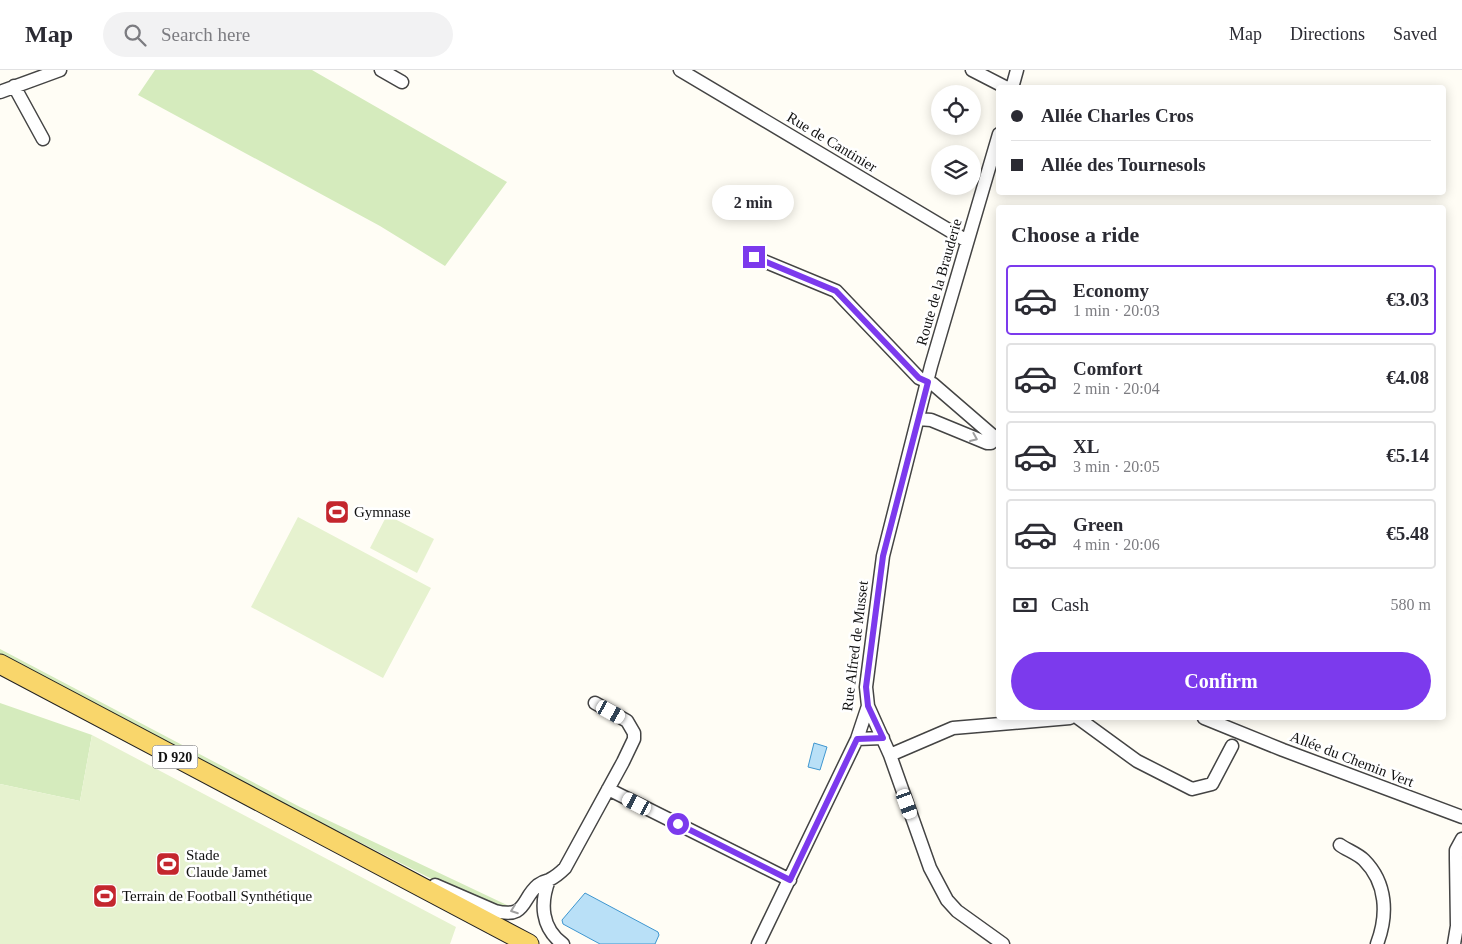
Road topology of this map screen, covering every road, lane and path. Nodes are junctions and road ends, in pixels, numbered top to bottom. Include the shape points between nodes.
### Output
1 (60, 70) edge
2 (381, 70) edge
3 (680, 70) edge
4 (972, 70) edge
5 (1017, 70) edge
6 (402, 82) dead end
7 (1002, 85) edge
8 (1013, 85) edge
9 (14, 86) junction
10 (0, 92) edge
11 (43, 139) dead end
12 (996, 154) edge
13 (993, 174) edge
14 (967, 241) junction
15 (754, 257) dead end
16 (928, 382) junction
17 (957, 405) junction
18 (918, 419) junction
19 (947, 426) junction
20 (996, 436) edge
21 (996, 439) edge
22 (883, 556) joint
23 (0, 664) edge
24 (594, 703) dead end
25 (868, 706) junction
26 (1047, 720) edge
27 (1081, 720) edge
28 (1209, 720) edge
29 (883, 738) junction
30 (857, 739) junction
31 (1232, 746) dead end
32 (890, 755) junction
33 (608, 789) junction
34 (1462, 817) edge
35 (1462, 839) edge
36 (1340, 845) dead end
37 (350, 849) junction
38 (549, 880) junction
39 (790, 880) junction
40 (529, 944) edge
41 (563, 944) edge
42 (758, 944) edge
43 (1003, 944) edge
44 (1377, 944) edge
45 (1454, 944) edge

1 - 9 street
2 - 6 street
3 - 14 street, Rue de Cantinier
4 - 7 street
5 - 8 street
9 - 10 street
9 - 11 street
12 - 13 street, Route de la Brauderie
13 - 14 street, Route de la Brauderie
14 - 16 street, Route de la Brauderie
15 - 16 street via 836,291 919,378
16 - 17 street
16 - 18 street, Route de la Brauderie
17 - 19 street via 960,415
17 - 20 street
18 - 19 street
18 - 22 street, Route de la Brauderie
19 -> 21 street via 987,443
22 - 25 street, Rue Alfred de Musset via 866,687
23 - 37 main road, D 920
24 - 33 street via 627,721 634,733 631,746
25 - 29 street
25 - 30 street, Rue Alfred de Musset
26 - 32 street via 953,728
27 - 31 street via 1137,761 1192,790 1212,784
28 - 34 street, Allée du Chemin Vert
29 - 30 street
29 - 32 street
30 - 39 street, Rue Alfred de Musset
32 - 43 street via 930,868 948,900 957,911
33 - 38 street via 569,863
33 - 39 street
35 - 45 street via 1456,850 1457,926
36 - 44 street via 1363,858 1383,894 1383,929
38 -> 37 street via 539,884 520,908 502,913
37 - 40 main road, D 920
38 - 41 street via 544,899 545,920 549,930
39 - 42 street, Rue Alfred de Musset

